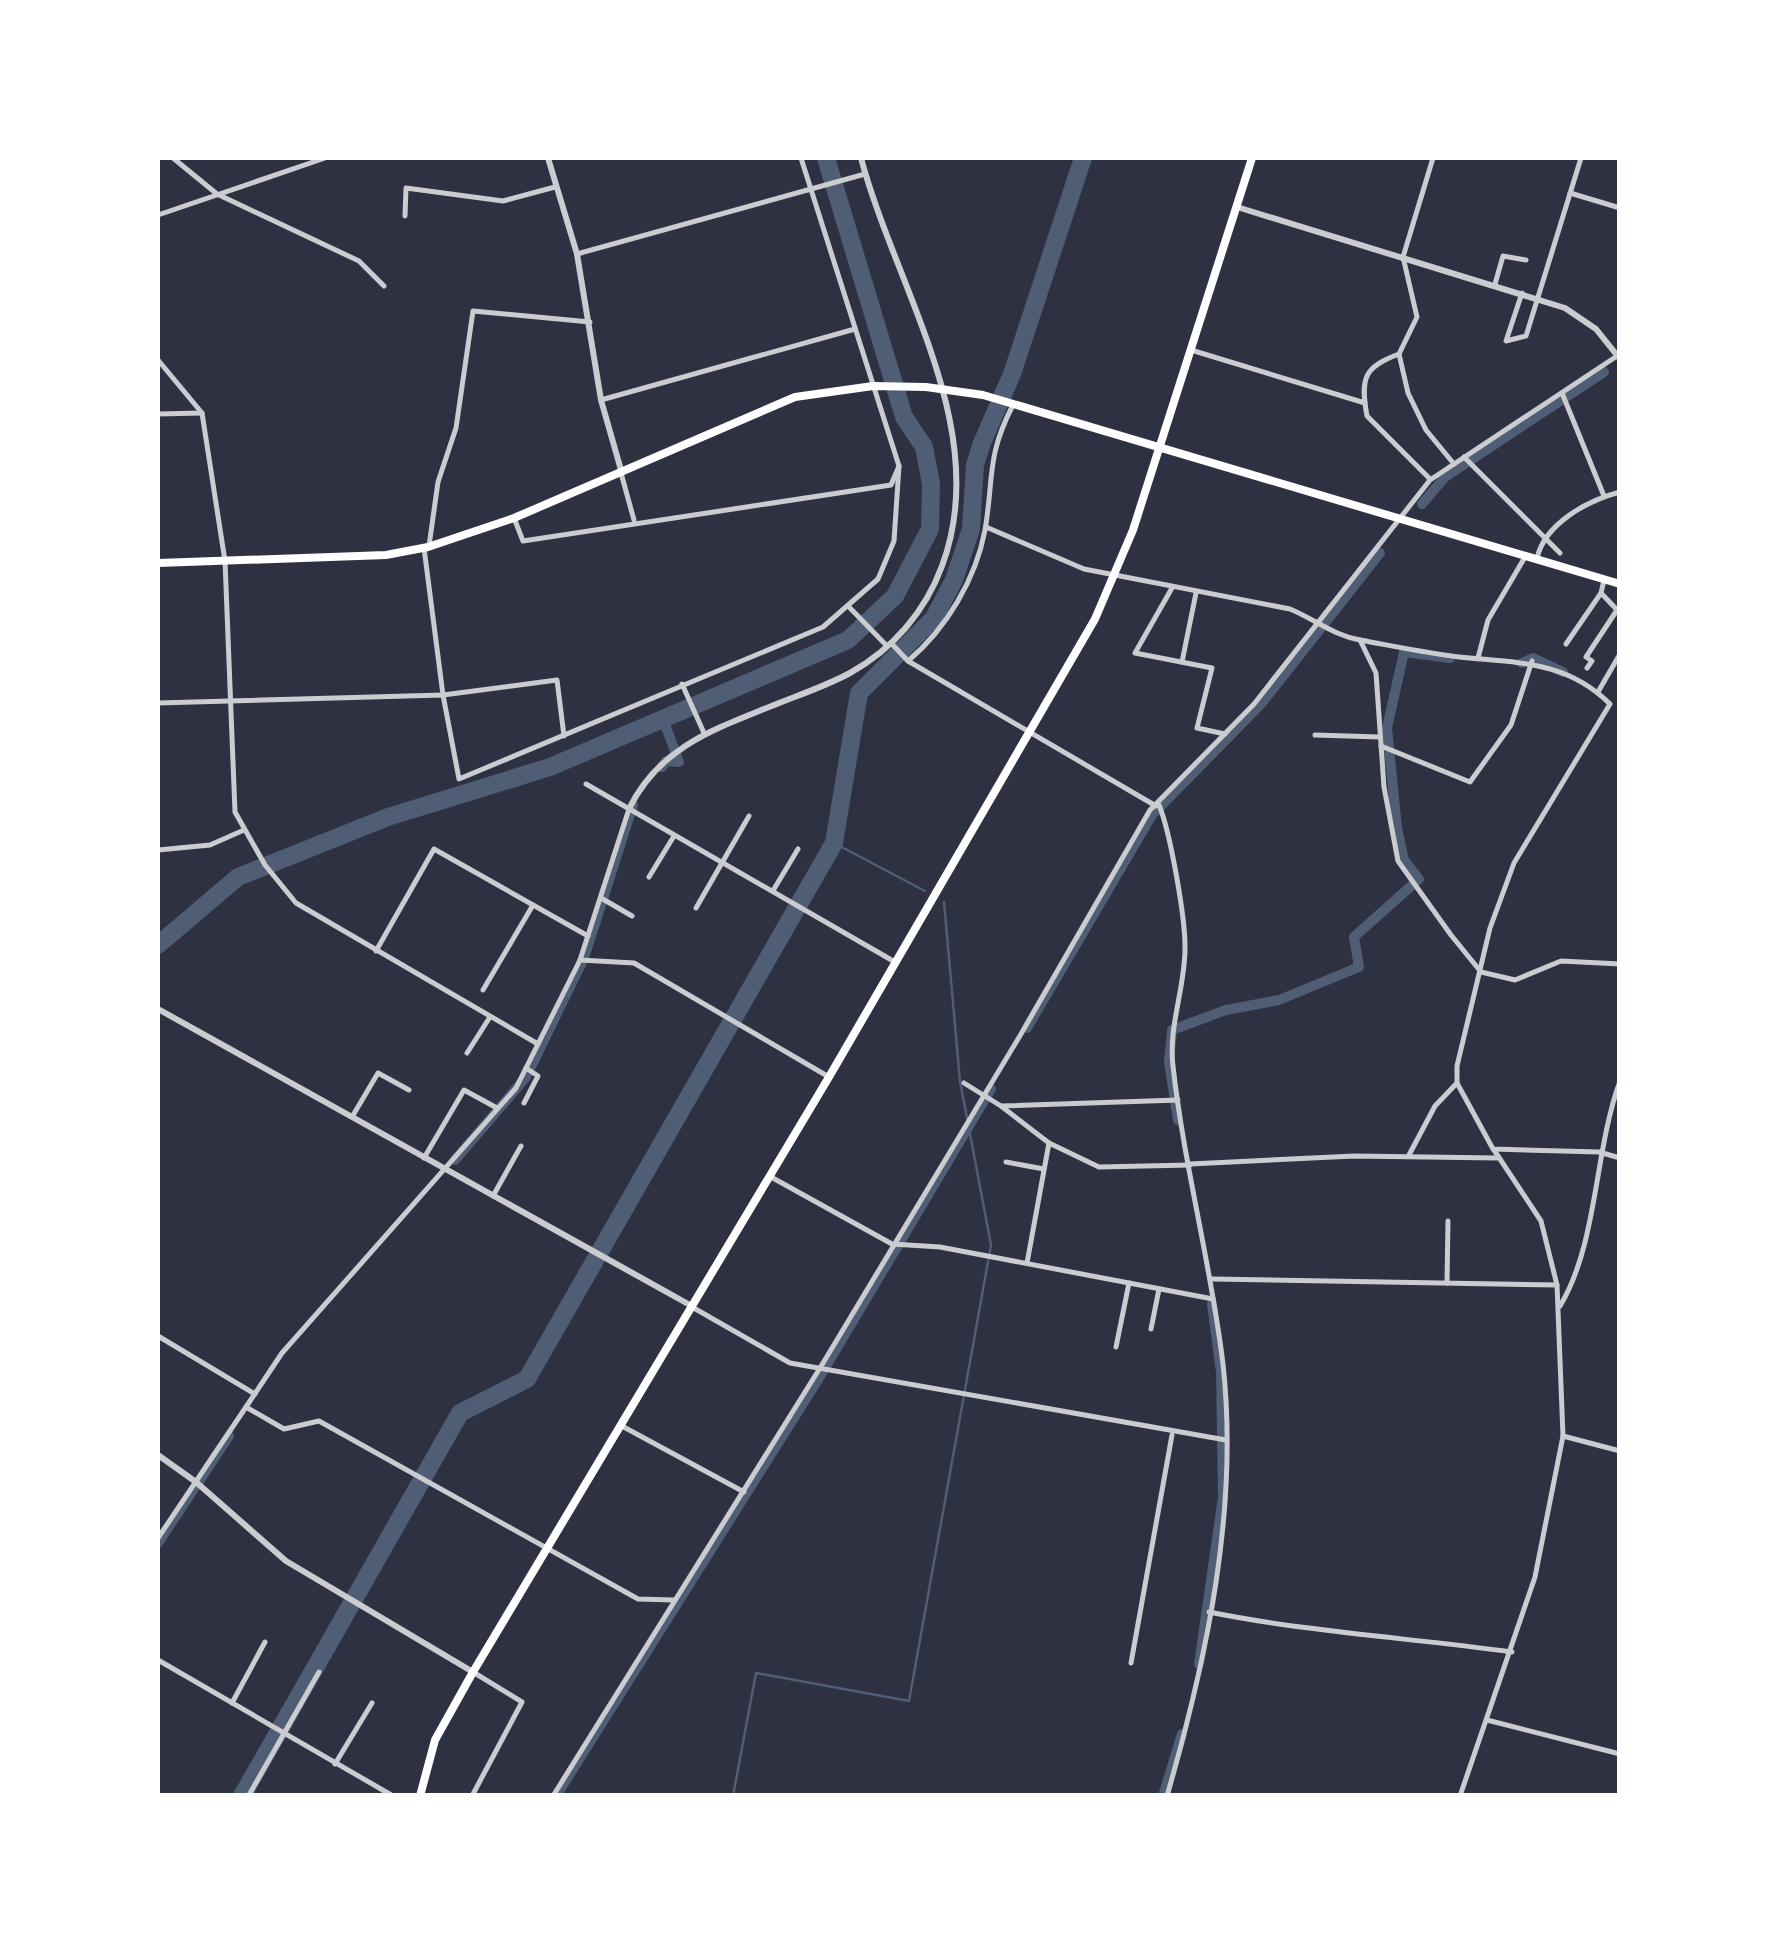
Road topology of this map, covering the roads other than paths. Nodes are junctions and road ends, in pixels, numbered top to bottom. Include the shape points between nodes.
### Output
1 (174, 158) edge
2 (324, 158) edge
3 (548, 158) edge
4 (801, 158) edge
5 (861, 158) edge
6 (1252, 158) edge
7 (1433, 158) edge
8 (1581, 158) edge
9 (865, 174) junction
10 (555, 186) junction
11 (812, 190) junction
12 (1570, 193) junction
13 (217, 194) junction
14 (1238, 206) junction
15 (1620, 208) edge
16 (158, 215) edge
17 (404, 216) dead end
18 (577, 254) junction
19 (1403, 256) junction
20 (1526, 260) dead end
21 (1495, 284) junction
22 (384, 286) dead end
23 (1522, 293) junction
24 (1538, 298) junction
25 (590, 322) junction
26 (855, 329) junction
27 (1192, 350) junction
28 (1399, 354) junction
29 (1619, 357) edge
30 (158, 360) edge
31 (872, 386) junction
32 (944, 390) junction
33 (1562, 393) junction
34 (601, 400) junction
35 (1365, 403) junction
36 (1013, 405) junction
37 (202, 413) junction
38 (158, 414) edge
39 (1159, 450) junction
40 (1464, 458) junction
41 (1454, 464) junction
42 (899, 466) junction
43 (620, 470) junction
44 (1430, 480) junction
45 (1620, 492) edge
46 (1604, 496) junction
47 (514, 518) junction
48 (635, 521) junction
49 (1398, 521) junction
50 (986, 526) junction
51 (1542, 538) junction
52 (426, 548) junction
53 (1560, 553) dead end
54 (1525, 558) junction
55 (1536, 560) junction
56 (225, 562) junction
57 (158, 563) edge
58 (1114, 577) junction
59 (1604, 580) junction
60 (1620, 584) edge
61 (1172, 588) junction
62 (1196, 593) junction
63 (1601, 593) junction
64 (850, 607) junction
65 (1618, 612) edge
66 (1318, 621) junction
67 (1360, 640) junction
68 (889, 644) junction
69 (1566, 644) dead end
70 (1620, 654) edge
71 (1478, 658) junction
72 (908, 661) junction
73 (1532, 661) junction
74 (1182, 662) junction
75 (1587, 668) dead end
76 (684, 686) junction
77 (1598, 692) junction
78 (442, 694) junction
79 (231, 700) junction
80 (158, 704) edge
81 (704, 730) junction
82 (1030, 733) junction
83 (1225, 734) junction
84 (1315, 734) dead end
85 (564, 736) junction
86 (1380, 737) junction
87 (1381, 746) junction
88 (586, 784) dead end
89 (1157, 806) junction
90 (629, 809) junction
91 (749, 816) dead end
92 (244, 830) junction
93 (674, 836) junction
94 (798, 849) dead end
95 (158, 850) edge
96 (721, 863) junction
97 (649, 876) dead end
98 (774, 890) junction
99 (601, 898) junction
100 (533, 905) junction
101 (696, 908) dead end
102 (632, 916) dead end
103 (588, 936) junction
104 (376, 951) junction
105 (580, 960) junction
106 (895, 962) junction
107 (1620, 964) edge
108 (1481, 972) junction
109 (482, 990) dead end
110 (158, 1010) edge
111 (490, 1017) junction
112 (538, 1044) junction
113 (467, 1052) dead end
114 (526, 1068) junction
115 (828, 1077) junction
116 (1620, 1081) edge
117 (964, 1083) dead end
118 (1456, 1083) junction
119 (409, 1090) dead end
120 (983, 1096) junction
121 (1178, 1100) junction
122 (524, 1104) dead end
123 (1001, 1106) junction
124 (497, 1108) junction
125 (352, 1117) junction
126 (1048, 1143) junction
127 (521, 1146) dead end
128 (1493, 1149) junction
129 (1599, 1152) junction
130 (1408, 1156) junction
131 (423, 1158) junction
132 (1499, 1158) junction
133 (1620, 1158) edge
134 (1006, 1162) dead end
135 (1190, 1164) junction
136 (442, 1169) junction
137 (1044, 1169) junction
138 (769, 1175) junction
139 (493, 1197) junction
140 (1448, 1220) dead end
141 (892, 1244) junction
142 (1027, 1264) junction
143 (1212, 1279) junction
144 (1129, 1283) junction
145 (1447, 1283) junction
146 (1557, 1285) junction
147 (1160, 1289) junction
148 (1214, 1300) junction
149 (690, 1305) junction
150 (1559, 1308) junction
151 (1151, 1329) dead end
152 (158, 1336) edge
153 (1116, 1347) dead end
154 (820, 1368) junction
155 (255, 1394) junction
156 (246, 1408) junction
157 (620, 1425) junction
158 (1173, 1433) junction
159 (1563, 1436) junction
160 (1226, 1440) junction
161 (1620, 1451) edge
162 (158, 1456) edge
163 (196, 1482) junction
164 (744, 1492) junction
165 (158, 1538) edge
166 (546, 1550) junction
167 (673, 1600) junction
168 (1209, 1612) junction
169 (265, 1642) dead end
170 (1512, 1652) junction
171 (158, 1660) edge
172 (1130, 1663) dead end
173 (319, 1672) dead end
174 (473, 1672) junction
175 (232, 1703) junction
176 (372, 1703) dead end
177 (1488, 1720) junction
178 (283, 1733) junction
179 (1620, 1754) edge
180 (335, 1764) junction
181 (249, 1796) edge
182 (393, 1796) edge
183 (420, 1796) edge
184 (472, 1796) edge
185 (553, 1796) edge
186 (1166, 1796) edge
187 (1460, 1796) edge

1 - 13 street
2 - 13 street
3 - 10 street
4 - 11 street
5 - 9 street
6 - 14 main road
7 - 19 street
8 - 12 street
9 - 11 street
9 - 32 street
10 - 17 street via 503,201 406,188
10 - 18 street
11 - 18 street
11 - 26 street
12 - 15 street
12 - 24 street
13 - 16 street
13 - 22 street via 359,261
14 - 19 street
14 - 27 main road
18 - 25 street
19 - 21 street
19 - 28 street via 1417,317
20 - 21 street via 1503,256
21 - 23 street
23 - 24 street
23 - 24 street via 1506,340 1526,336
24 - 29 street via 1581,317
25 - 34 street
25 - 52 street via 473,311 456,428
26 - 31 street
26 - 34 street
27 - 35 street
27 - 39 main road
28 - 35 street via 1366,372
28 - 41 street via 1426,430
29 - 33 street
30 - 37 street
31 - 32 main road
31 - 42 street
31 - 43 main road via 782,401
32 - 36 main road
32 - 68 street via 960,486 952,540 934,588
33 - 40 street
33 - 46 street
34 - 43 street
35 - 44 street via 1367,416
36 - 39 main road
36 - 50 street via 994,440
37 - 38 street
37 - 56 street
39 - 49 main road
39 - 58 main road
40 - 41 street
40 - 51 street
41 - 44 street
42 - 48 street via 891,485
42 - 64 street via 894,541 878,579
43 - 47 main road
43 - 48 street
44 - 49 street
45 - 46 street
46 - 51 street
47 - 48 street via 524,540
47 - 52 main road
49 - 54 main road
49 - 66 street
50 - 58 street
50 - 72 street via 949,615
51 - 53 street
51 - 55 street
52 - 56 main road
52 - 78 street
54 - 55 main road
54 - 71 street via 1488,620
55 - 59 main road
56 - 57 main road
56 - 79 street
58 - 61 street
58 - 82 main road
59 - 60 main road
59 - 63 street
61 - 62 street
61 - 74 street via 1135,653
62 - 66 street via 1267,604
62 - 74 street
63 - 65 street
63 - 69 street
64 - 68 street
64 - 76 street via 823,627
65 - 75 street via 1586,656 1592,660
66 - 67 street via 1330,632
66 - 83 street
67 - 71 street
67 - 86 street via 1376,673
68 - 72 street
68 - 81 street via 850,673
70 - 77 street
71 - 73 street
72 - 82 street
73 - 77 street
73 - 87 street via 1511,725 1470,782
74 - 83 street via 1212,668 1197,728
76 - 81 street
76 - 85 street
77 - 108 street via 1610,704 1514,863
78 - 79 street
78 - 85 street via 557,680
78 - 85 street via 458,780
79 - 80 street
79 - 92 street via 235,812
81 - 90 street via 665,757
82 - 89 street
82 - 106 main road
83 - 89 street
84 - 86 street
86 - 87 street
87 - 108 street via 1398,861
88 - 90 street
89 - 120 street
89 - 121 street via 1185,945 1172,1060
90 - 93 street
90 - 99 street
91 - 96 street
92 - 95 street via 210,846
92 - 104 street via 296,903
93 - 96 street
93 - 97 street
94 - 98 street
96 - 98 street
96 - 101 street
98 - 106 street
99 - 102 street
99 - 103 street
100 - 103 street
100 - 104 street via 434,849
100 - 109 street
103 - 105 street
104 - 111 street
105 - 112 street
105 - 115 street via 634,963
106 - 115 main road
107 - 108 street via 1561,961 1516,980
108 - 118 street
110 - 125 street
111 - 112 street
111 - 113 street
112 - 114 street
114 - 122 street via 538,1076
114 - 124 street
115 - 138 main road
116 - 129 street
117 - 120 street
118 - 128 street
118 - 130 street
119 - 125 street via 378,1073
120 - 123 street
120 - 141 street
121 - 123 street
121 - 135 street
123 - 126 street
124 - 131 street via 464,1090
124 - 136 street
125 - 131 street
126 - 135 street via 1099,1167
126 - 137 street
127 - 139 street
128 - 129 street
128 - 132 street
129 - 133 street
129 - 150 street via 1578,1266
130 - 132 street
130 - 135 street
131 - 136 street
132 - 146 street via 1541,1221
134 - 137 street
135 - 143 street
136 - 139 street
136 - 155 street via 282,1352
137 - 142 street
138 - 141 street
138 - 149 main road
139 - 149 street
140 - 145 street
141 - 142 street
141 - 154 street
142 - 144 street
143 - 145 street
143 - 148 street
144 - 147 street
144 - 153 street
145 - 146 street
146 - 150 street
147 - 148 street
147 - 151 street
148 - 160 street
149 - 154 street via 790,1363
149 - 157 main road
150 - 159 street
152 - 155 street
154 - 158 street
154 - 164 street
155 - 156 street
156 - 163 street
156 - 166 street via 284,1428 318,1420
157 - 164 street
157 - 166 main road
158 - 160 street
158 - 172 street
159 - 161 street
159 - 170 street via 1556,1490
160 - 168 street via 1226,1495
162 - 163 street
163 - 165 street
163 - 174 street via 286,1561
164 - 167 street
166 - 167 street via 638,1598
166 - 174 main road
167 - 185 street
168 - 170 street
168 - 186 street via 1200,1675
169 - 175 street
170 - 177 street
171 - 175 street
173 - 178 street
174 - 183 main road via 435,1740
174 - 184 street via 522,1702
175 - 178 street
176 - 180 street
177 - 179 street
177 - 187 street
178 - 180 street
178 - 181 street
180 - 182 street

